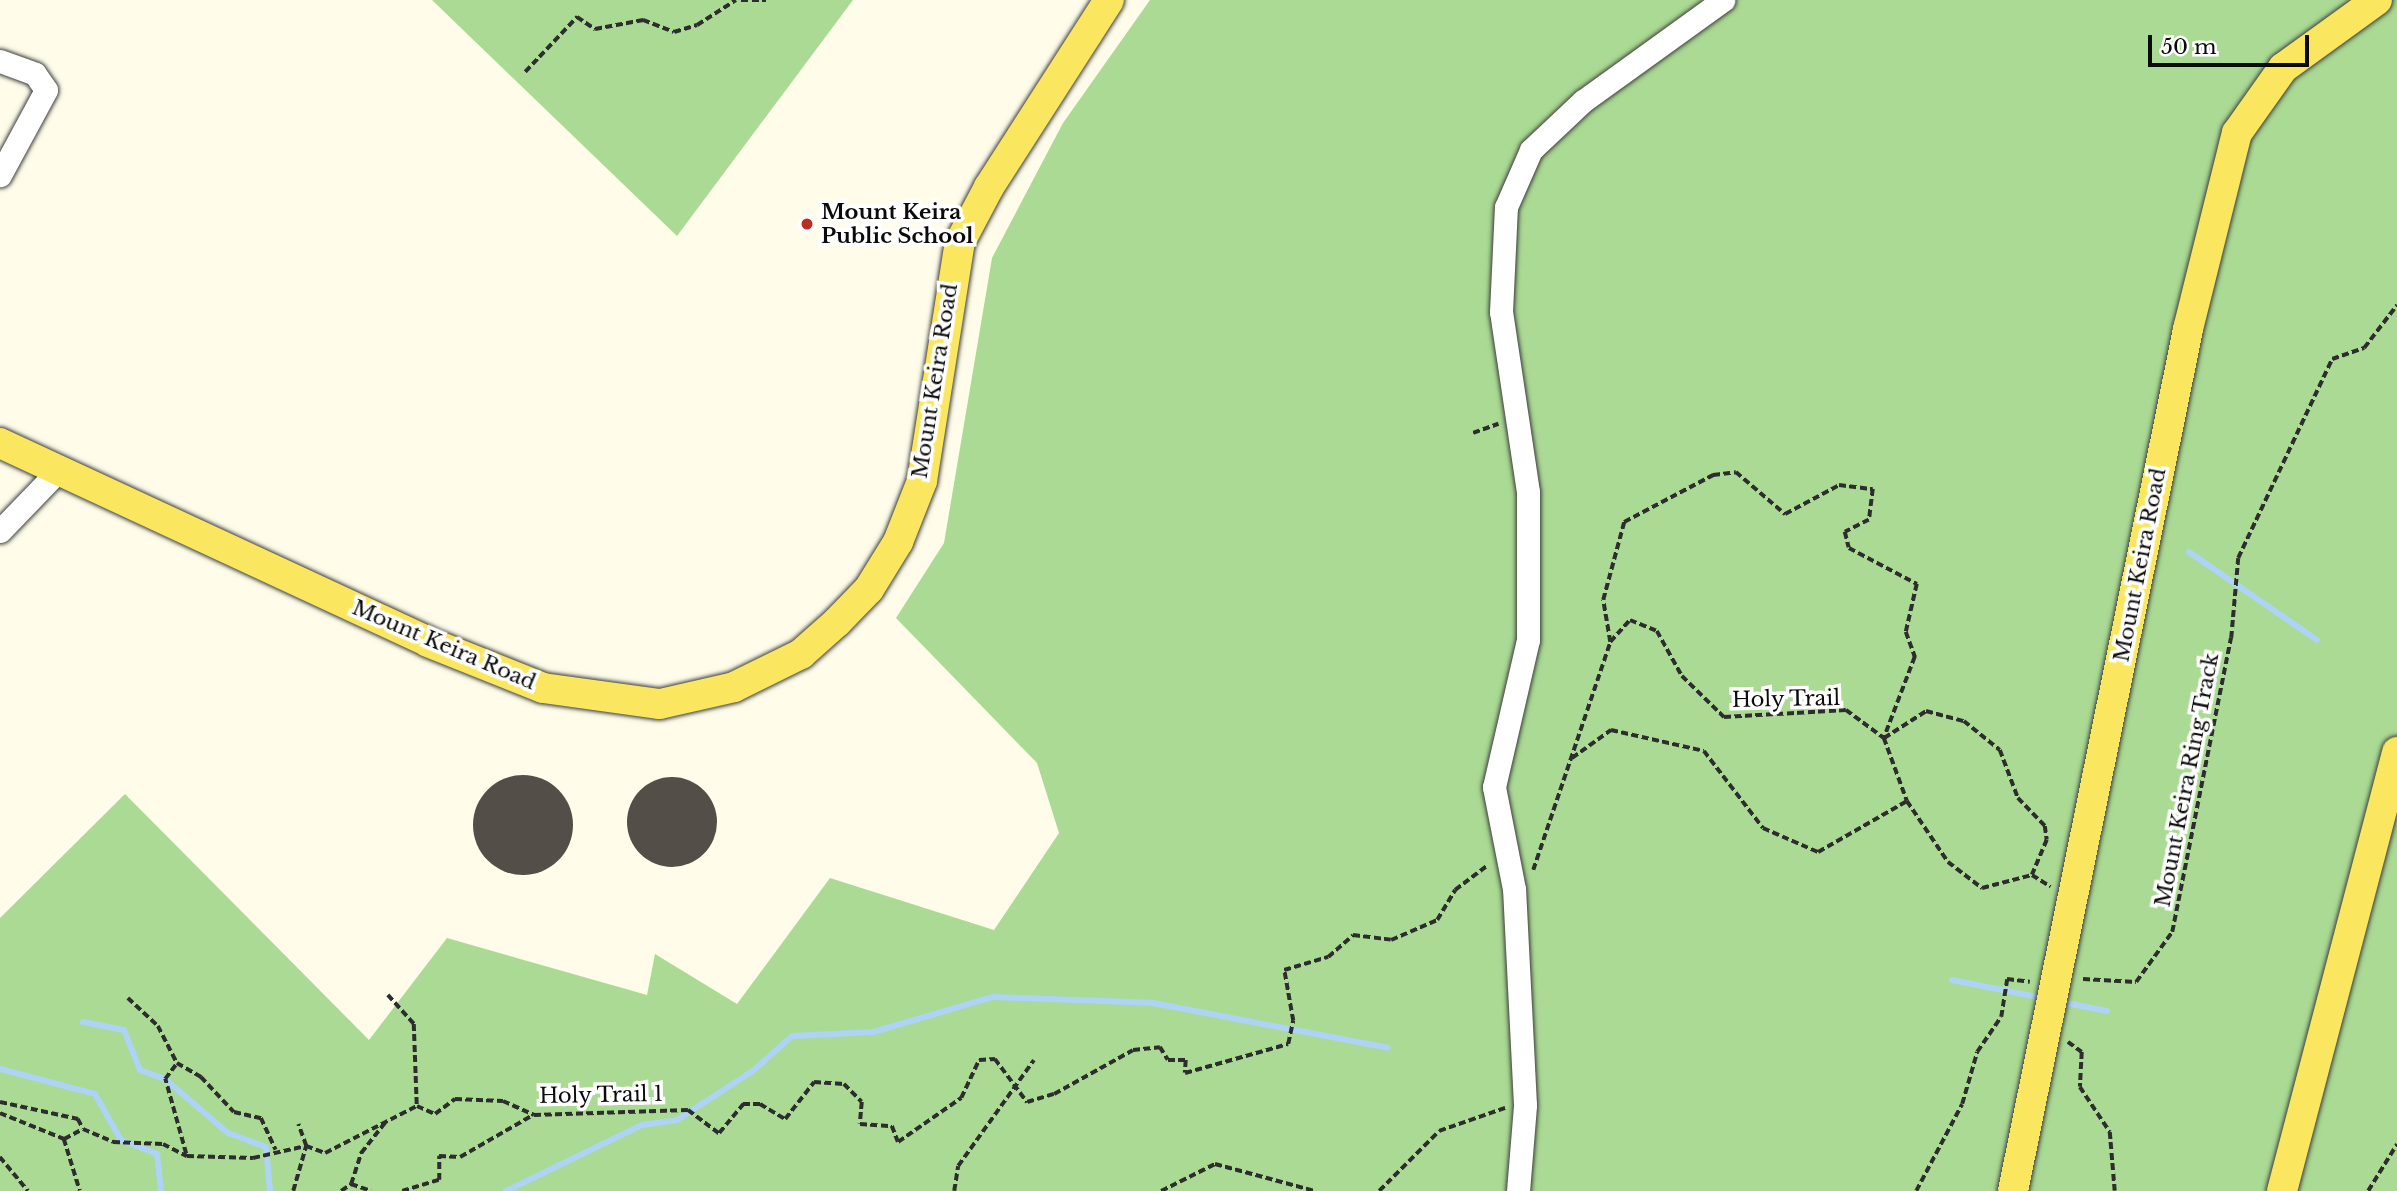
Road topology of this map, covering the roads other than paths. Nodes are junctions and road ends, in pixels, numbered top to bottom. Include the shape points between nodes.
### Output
1 (1109, 0) edge
2 (1723, 0) edge
3 (2377, 0) edge
4 (0, 61) edge
5 (0, 175) edge
6 (0, 443) edge
7 (58, 471) junction
8 (0, 531) edge
9 (2397, 752) edge
10 (1518, 1191) edge
11 (2013, 1191) edge
12 (2281, 1191) edge

1 - 7 main road, Mount Keira Road via 989,187 960,242 922,481 898,542 869,589 837,622 770,672 734,688 660,704 543,688 428,642
2 - 10 street via 1583,101 1531,150 1506,207 1502,240 1513,418 1528,492 1528,640 1494,787 1514,889 1525,1105
3 - 11 main road, Mount Keira Road via 2283,68 2237,133 2188,328
4 - 5 street via 35,74 46,90
6 - 7 main road, Mount Keira Road
7 - 8 street
9 - 12 main road

